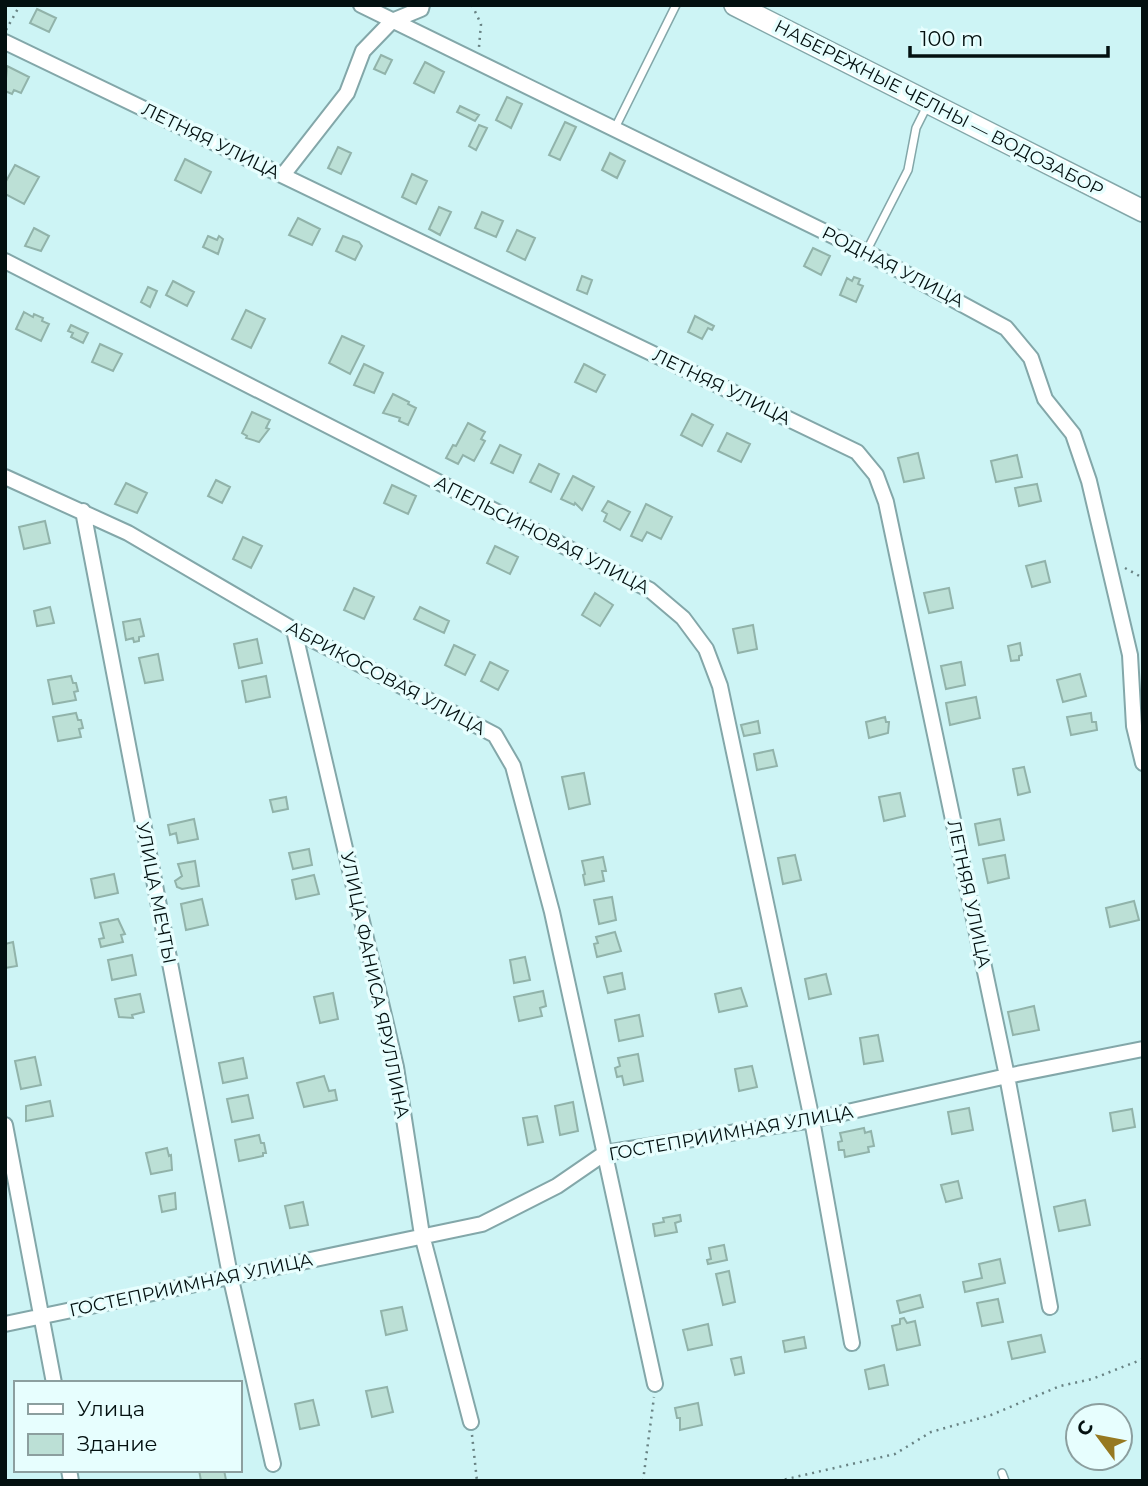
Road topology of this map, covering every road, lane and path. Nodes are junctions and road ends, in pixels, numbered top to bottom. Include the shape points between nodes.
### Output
1 (20, 5) edge
2 (361, 5) edge
3 (422, 5) edge
4 (472, 5) edge
5 (676, 5) edge
6 (734, 5) edge
7 (393, 21) junction
8 (5, 31) edge
9 (5, 42) edge
10 (483, 64) junction
11 (928, 104) junction
12 (615, 128) junction
13 (283, 175) junction
14 (1143, 211) edge
15 (866, 252) junction
16 (5, 261) edge
17 (5, 477) edge
18 (83, 511) junction
19 (294, 630) junction
20 (1143, 763) edge
21 (1143, 1049) edge
22 (1007, 1076) junction
23 (812, 1120) junction
24 (5, 1125) edge
25 (605, 1153) junction
26 (422, 1236) junction
27 (230, 1275) junction
28 (1050, 1307) dead end
29 (43, 1316) junction
30 (5, 1324) edge
31 (852, 1343) dead end
32 (1143, 1359) edge
33 (54, 1381) edge
34 (656, 1384) joint
35 (471, 1422) joint
36 (273, 1464) dead end
37 (477, 1481) edge
38 (643, 1481) edge
39 (778, 1481) edge

1 - 8 path
2 - 7 street, РОДНАЯ УЛИЦА
3 - 7 street
4 - 10 path via 481,24 478,44
5 - 12 lane
6 - 11 main road, НАБЕРЕЖНЫЕ ЧЕЛНЫ — ВОДОЗАБОР
7 - 10 street, РОДНАЯ УЛИЦА
7 - 13 street via 363,51 347,93
9 - 13 street, ЛЕТНЯЯ УЛИЦА
10 - 12 street, РОДНАЯ УЛИЦА
11 - 14 main road, НАБЕРЕЖНЫЕ ЧЕЛНЫ — ВОДОЗАБОР
11 - 15 lane via 916,128 908,170
12 - 15 street, РОДНАЯ УЛИЦА
13 - 22 street, ЛЕТНЯЯ УЛИЦА via 857,452 876,475 886,502
15 - 20 street, РОДНАЯ УЛИЦА via 1006,328 1031,358 1045,399 1073,434 1089,481 1130,655 1134,726
16 - 23 street, АПЕЛЬСИНОВАЯ УЛИЦА via 650,590 684,618 706,649 720,685
17 - 18 street, АБРИКОСОВАЯ УЛИЦА
18 - 19 street, АБРИКОСОВАЯ УЛИЦА
18 - 27 street, УЛИЦА МЕЧТЫ
19 - 25 street, АБРИКОСОВАЯ УЛИЦА via 495,735 513,766 527,812
19 - 26 street, УЛИЦА ФАНИСА ЯРУЛЛИНА via 397,1067
21 - 22 street, ГОСТЕПРИИМНАЯ УЛИЦА
22 - 23 street, ГОСТЕПРИИМНАЯ УЛИЦА
22 - 28 street, ЛЕТНЯЯ УЛИЦА
23 - 25 street, ГОСТЕПРИИМНАЯ УЛИЦА
23 - 31 street, АПЕЛЬСИНОВАЯ УЛИЦА
24 - 29 street
25 - 26 street, ГОСТЕПРИИМНАЯ УЛИЦА via 556,1186 482,1224
25 - 34 street, АБРИКОСОВАЯ УЛИЦА
26 - 27 street, ГОСТЕПРИИМНАЯ УЛИЦА
26 - 35 street, УЛИЦА ФАНИСА ЯРУЛЛИНА
27 - 29 street, ГОСТЕПРИИМНАЯ УЛИЦА
27 - 36 street, УЛИЦА МЕЧТЫ
29 - 30 street, ГОСТЕПРИИМНАЯ УЛИЦА
29 - 33 street
32 - 39 path via 931,1432 895,1454
34 - 38 path
35 - 37 path

